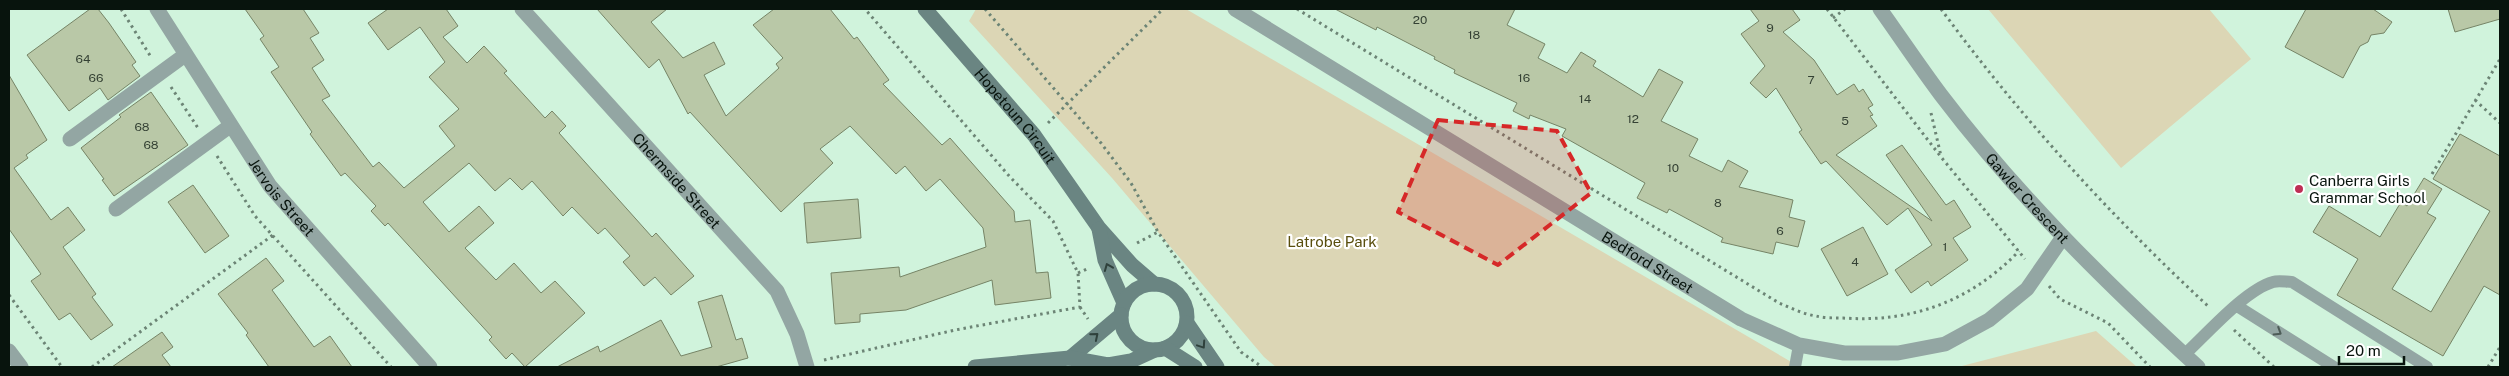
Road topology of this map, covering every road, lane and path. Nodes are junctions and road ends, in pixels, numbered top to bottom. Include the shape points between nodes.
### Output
1 (121, 9) edge
2 (157, 9) edge
3 (522, 9) edge
4 (865, 9) edge
5 (925, 9) edge
6 (985, 9) edge
7 (1163, 9) edge
8 (1235, 9) edge
9 (1297, 9) edge
10 (1828, 9) edge
11 (1846, 9) edge
12 (1880, 9) edge
13 (1941, 9) edge
14 (1833, 18) junction
15 (185, 54) junction
16 (2500, 59) edge
17 (161, 72) junction
18 (2475, 100) junction
19 (1069, 104) junction
20 (1930, 110) dead end
21 (2500, 123) edge
22 (230, 126) junction
23 (1034, 135) junction
24 (70, 139) dead end
25 (208, 142) junction
26 (1941, 157) junction
27 (2432, 174) dead end
28 (116, 209) dead end
29 (1099, 228) junction
30 (273, 235) junction
31 (2063, 237) junction
32 (2019, 251) junction
33 (2038, 274) junction
34 (1154, 284) junction
35 (9, 295) edge
36 (2237, 306) junction
37 (1122, 309) junction
38 (2223, 319) junction
39 (1186, 322) junction
40 (1798, 346) junction
41 (2500, 347) edge
42 (1160, 349) junction
43 (9, 351) edge
44 (2184, 355) junction
45 (1070, 358) junction
46 (806, 366) edge
47 (21, 367) edge
48 (62, 367) edge
49 (92, 367) edge
50 (391, 367) edge
51 (430, 367) edge
52 (975, 367) edge
53 (1194, 367) edge
54 (1217, 367) edge
55 (1262, 367) edge
56 (1795, 367) edge
57 (2150, 367) edge
58 (2198, 367) edge
59 (2274, 367) edge
60 (2334, 367) edge
61 (2428, 367) edge
62 (2488, 367) edge

1 - 17 path
2 - 15 street, Jervois Street
3 - 46 street, Chermside Street via 777,291
4 - 46 path via 1010,177 1053,221 1078,273 1080,306 954,330
5 - 23 main road, Hopetoun Circuit
6 - 19 path
7 - 19 path
8 - 40 street, Bedford Street via 1741,319
9 - 32 path via 1779,303 1816,316 1866,320 1896,317 1940,306 1977,288
10 - 14 path
11 - 14 path
12 - 31 street, Gawler Crescent via 1941,96
13 - 38 path via 1973,53 2051,146 2153,254
14 - 26 path
15 - 17 street
15 - 22 street, Jervois Street
16 - 18 path
17 - 24 street
17 - 25 path
18 - 21 path
18 - 27 path
19 - 23 path
19 - 55 path via 1131,184 1158,232 1241,352
20 - 26 path
22 - 25 street
22 - 51 street, Jervois Street via 270,186
23 - 29 main road, Hopetoun Circuit
25 - 28 street
25 - 30 path via 255,216
26 - 32 path
29 - 34 main road, Hopetoun Circuit
37 -> 29 main road, Hopetoun Circuit via 1105,260
30 - 49 path
30 - 50 path
31 - 33 street, Bedford Street
31 - 44 street, Gawler Crescent
32 - 33 path
33 - 40 street, Bedford Street via 2027,288 1989,320 1945,344 1898,354 1844,353
33 - 57 path via 2060,299 2108,323
34 - 37 main road via 1136,289
34 - 39 main road via 1166,286 1177,293 1184,302
35 - 48 path
36 - 38 lane
36 -> 60 lane
36 - 61 lane via 2256,290 2274,281 2292,282
37 - 42 main road via 1126,335 1134,343
45 -> 37 main road
38 - 44 lane
38 - 59 path
39 - 42 main road via 1179,338
39 -> 54 main road
40 - 56 lane
41 - 62 path
42 - 45 main road via 1131,361 1108,365
42 - 53 main road
43 - 47 street
44 - 58 street, Gawler Crescent
45 - 52 main road

